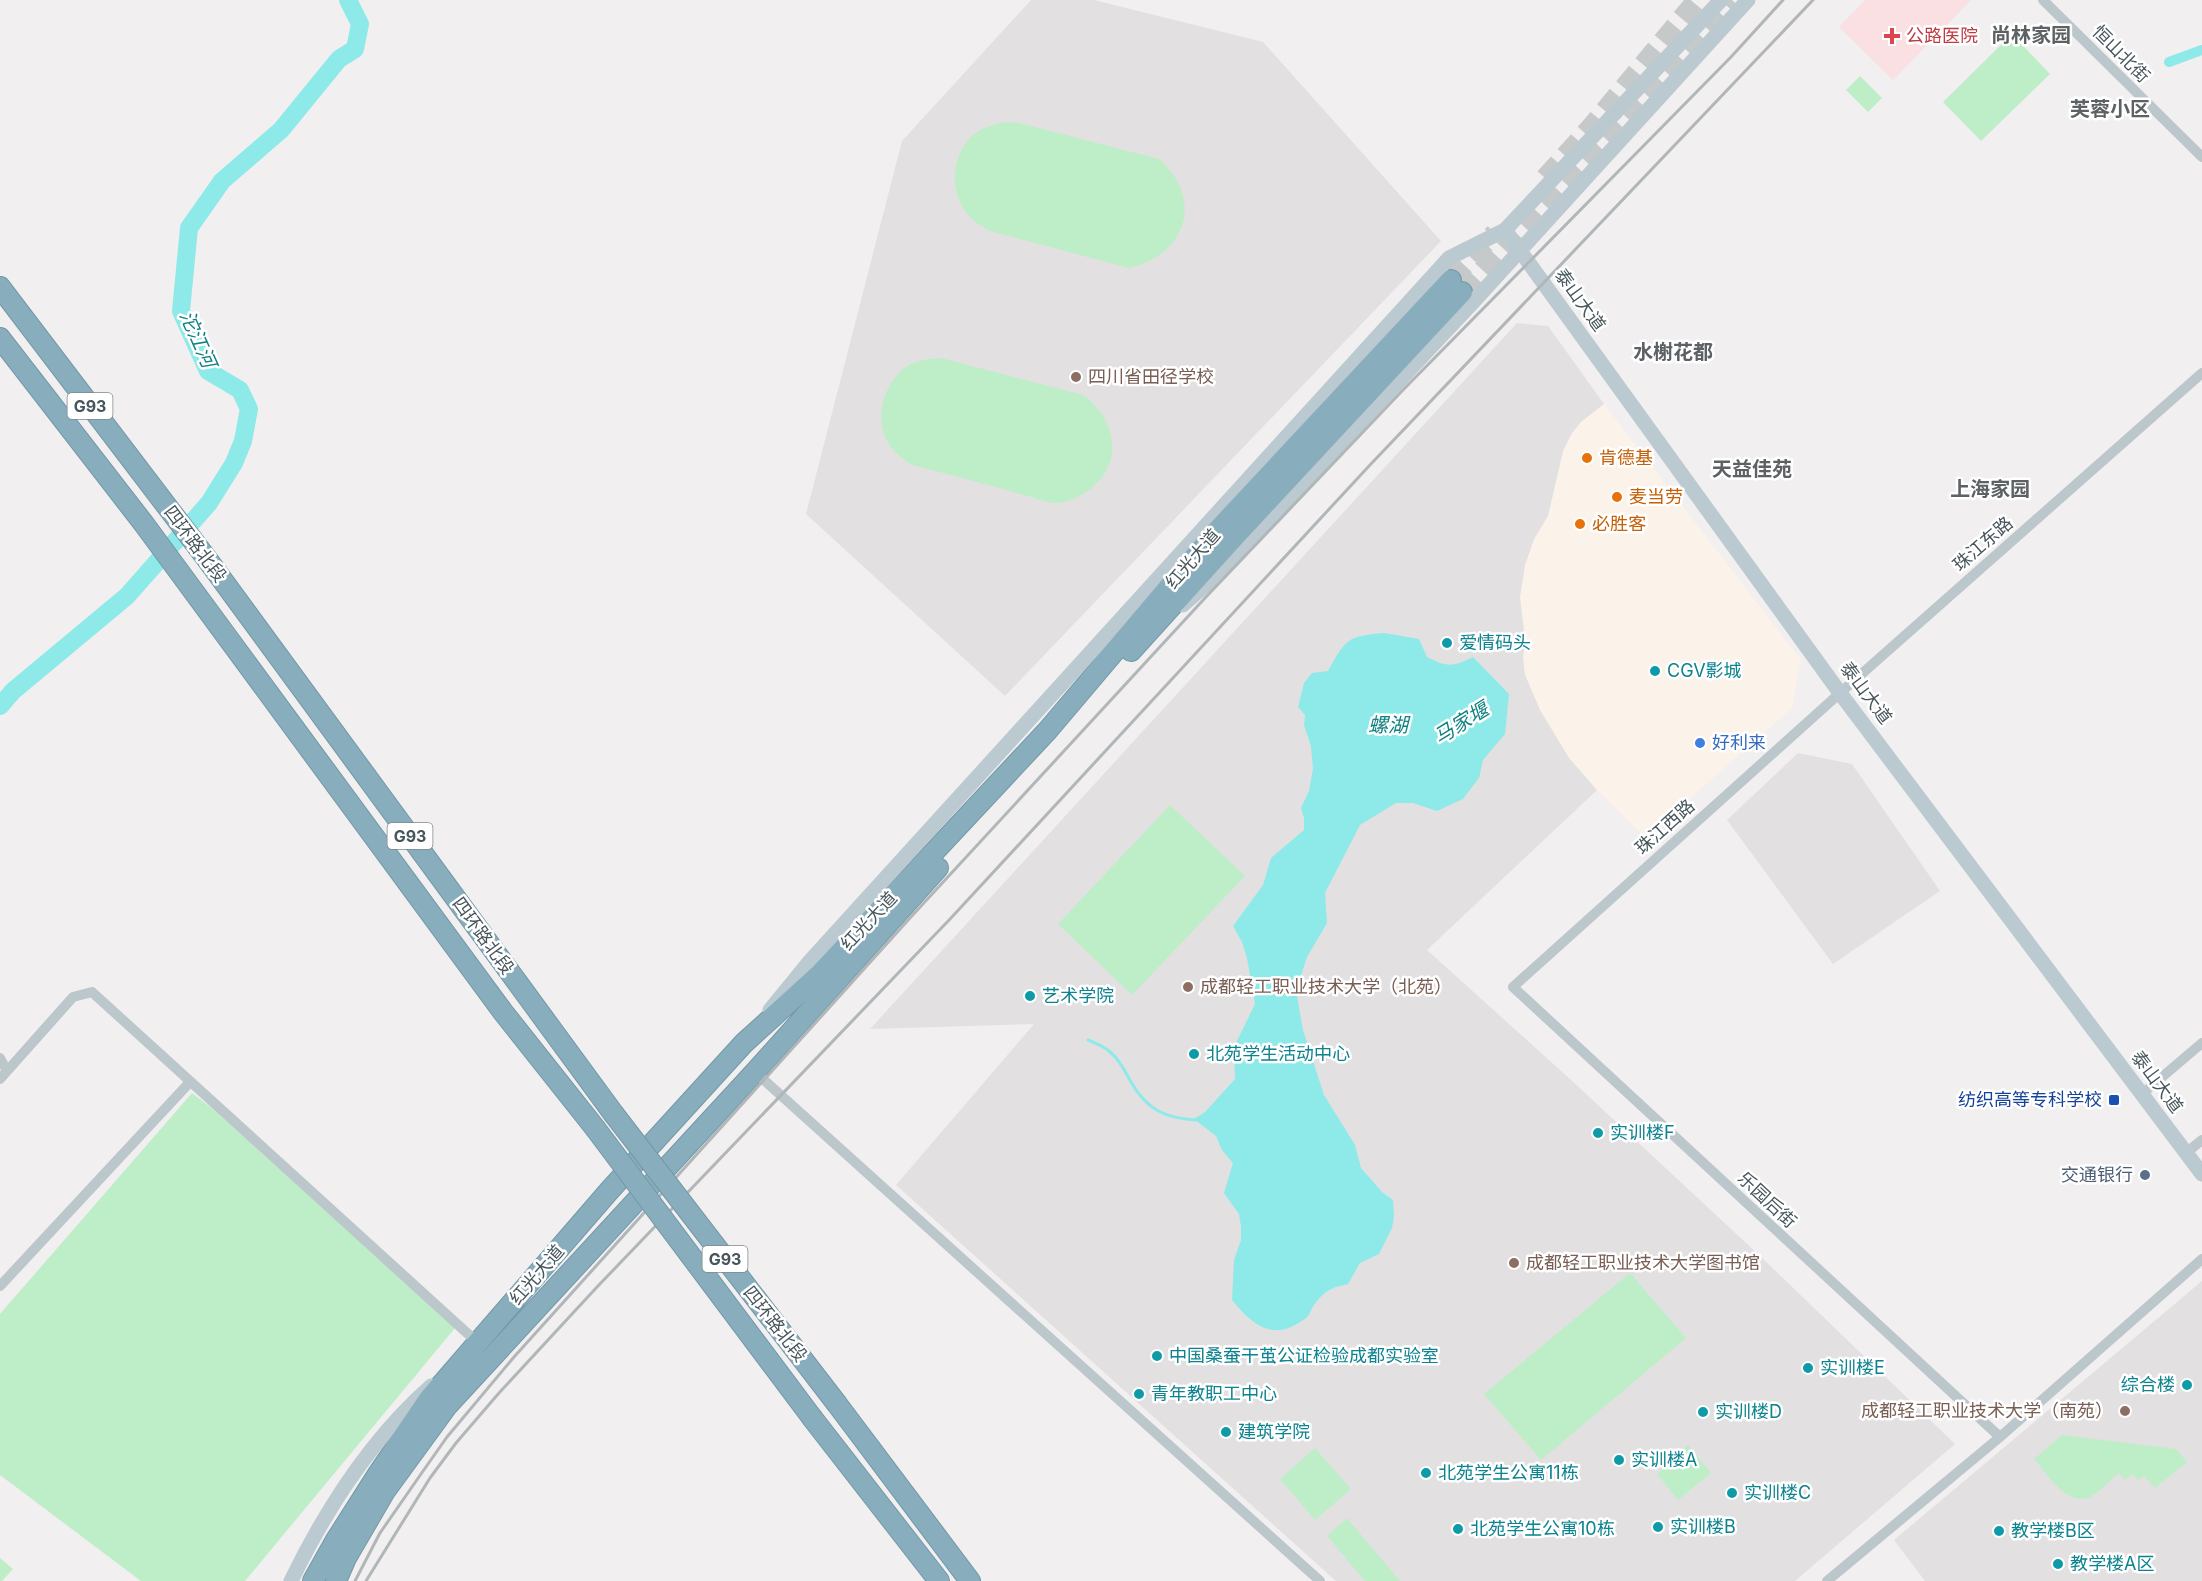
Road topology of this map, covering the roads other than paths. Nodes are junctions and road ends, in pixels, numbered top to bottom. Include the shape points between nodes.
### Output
1 (1721, 0) edge
2 (1748, 0) edge
3 (2043, 0) edge
4 (2202, 157) edge
5 (1505, 231) junction
6 (1519, 249) junction
7 (0, 287) edge
8 (0, 338) edge
9 (2202, 373) edge
10 (1179, 556) junction
11 (1134, 648) junction
12 (1108, 659) junction
13 (1840, 693) junction
14 (1513, 987) joint
15 (744, 1043) junction
16 (2202, 1043) edge
17 (0, 1058) edge
18 (754, 1072) junction
19 (4, 1075) edge
20 (190, 1082) junction
21 (2142, 1094) junction
22 (2202, 1140) edge
23 (2186, 1153) junction
24 (2202, 1174) edge
25 (2202, 1259) edge
26 (0, 1286) edge
27 (474, 1348) junction
28 (2000, 1437) junction
29 (291, 1581) edge
30 (313, 1581) edge
31 (336, 1581) edge
32 (939, 1581) edge
33 (970, 1581) edge
34 (1320, 1581) edge
35 (1827, 1581) edge

1 - 5 main road
2 - 6 main road
3 - 4 street, 恒山北街
5 - 6 main road, 泰山大道
5 - 10 main road via 1449,258
6 - 11 main road via 1218,574
6 - 13 main road, 泰山大道
7 - 33 highway, 四环路北段 / G93, bridge via 207,559 614,1113
8 - 32 highway, 四环路北段 / G93, bridge via 144,524 503,1012
9 - 13 street, 珠江东路
10 - 12 highway
10 - 15 main road via 810,961
11 - 12 highway, 红光大道 via 1457,286 1214,534
11 - 18 highway, 红光大道
12 - 15 highway, 红光大道 via 1048,730 819,975
13 - 14 street, 珠江西路
13 - 21 main road, 泰山大道
14 - 28 street, 乐园后街
15 - 27 highway, 红光大道
16 - 21 street
17 - 19 street
18 - 31 highway, 红光大道 via 447,1406 385,1491
18 - 34 street
19 - 20 street via 73,997 92,992
20 - 26 street
20 - 27 street
21 - 23 main road, 泰山大道
22 - 23 street
23 - 24 main road, 泰山大道
25 - 28 street
27 - 29 main road via 413,1402 356,1468
27 - 30 highway, 红光大道 via 422,1409
28 - 35 street

